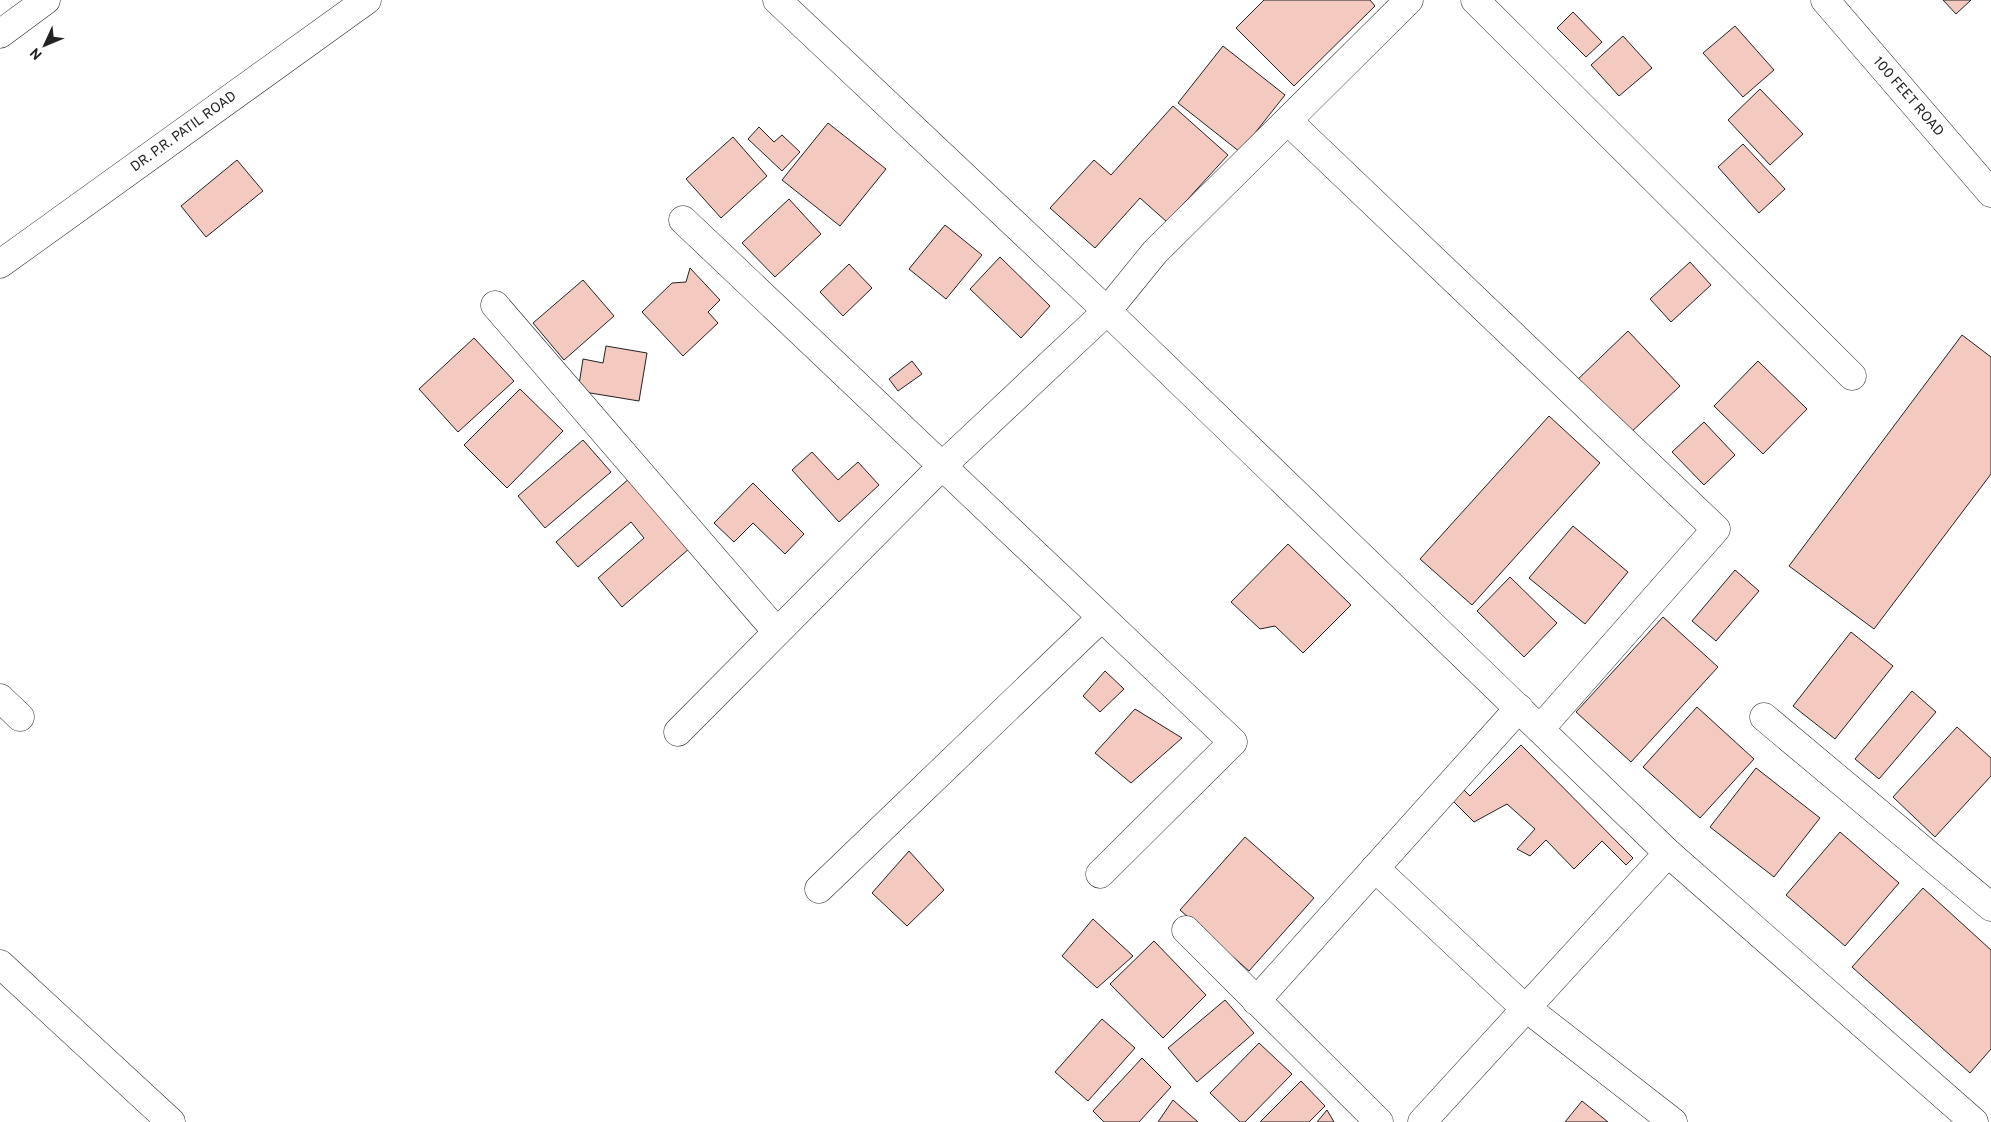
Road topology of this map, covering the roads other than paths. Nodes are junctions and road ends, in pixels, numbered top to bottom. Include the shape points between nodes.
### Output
1 (46, 0) edge
2 (367, 0) edge
3 (777, 0) edge
4 (1409, 0) edge
5 (1475, 0) edge
6 (1825, 0) edge
7 (0, 34) edge
8 (1288, 120) junction
9 (1991, 193) edge
10 (683, 220) dead end
11 (0, 264) edge
12 (495, 305) dead end
13 (1107, 311) junction
14 (1852, 376) dead end
15 (941, 467) junction
16 (1101, 618) junction
17 (777, 632) junction
18 (0, 698) edge
19 (1519, 708) junction
20 (20, 717) dead end
21 (1764, 717) dead end
22 (1540, 728) junction
23 (678, 732) dead end
24 (1668, 853) junction
25 (1375, 868) junction
26 (1100, 874) dead end
27 (820, 889) dead end
28 (1991, 907) edge
29 (1186, 930) dead end
30 (0, 964) edge
31 (1256, 1001) junction
32 (1527, 1008) junction
33 (171, 1122) edge
34 (1378, 1122) edge
35 (1422, 1122) edge
36 (1673, 1122) edge
37 (1974, 1122) edge

1 - 7 street
2 - 11 street, DR. P.R. PATIL ROAD
3 - 13 street
4 - 8 street
5 - 14 street
6 - 9 street, 100 FEET ROAD
8 - 13 street via 1155,252
8 - 22 street via 1716,530
10 - 15 street
12 - 17 street
13 - 15 street
13 - 19 street
15 - 16 street
15 - 17 street
16 - 26 street via 1233,742
16 - 27 street
17 - 23 street
18 - 20 street
19 - 22 street
19 - 25 street
21 - 28 street
22 - 24 street
24 - 32 street
24 - 37 street
25 - 31 street
25 - 32 street
29 - 31 street
30 - 33 street
31 - 34 street
32 - 35 street
32 - 36 street

